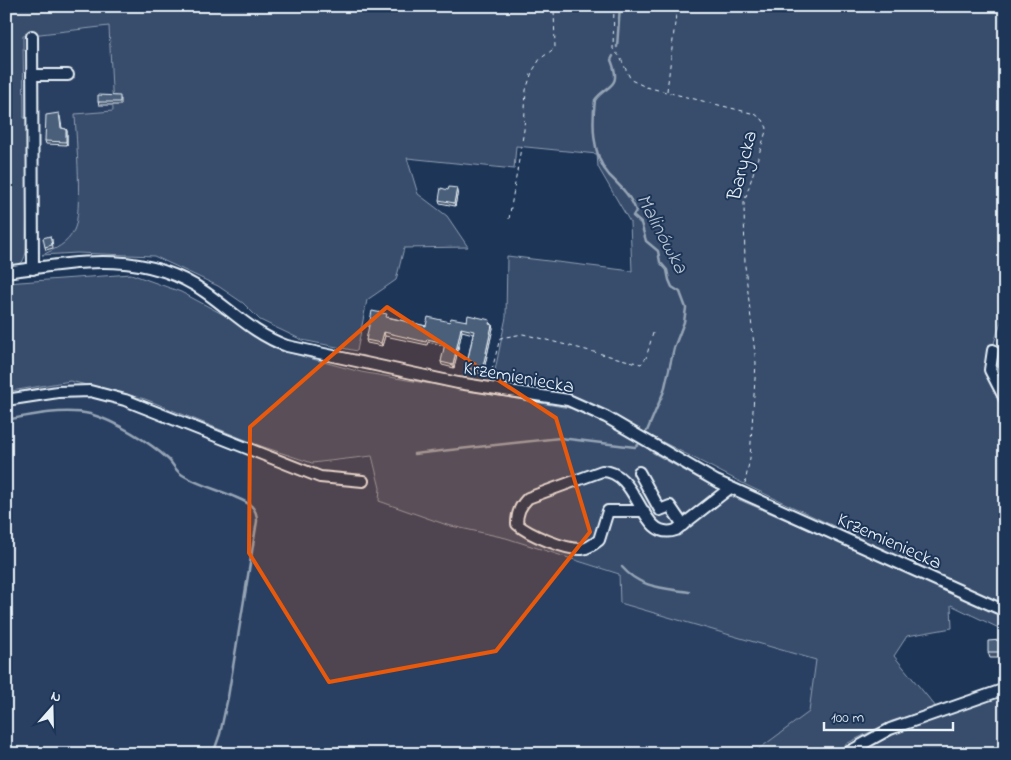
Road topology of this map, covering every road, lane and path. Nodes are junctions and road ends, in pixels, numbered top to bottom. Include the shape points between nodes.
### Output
1 (614, 6) edge
2 (677, 6) edge
3 (554, 7) edge
4 (32, 36) dead end
5 (32, 75) junction
6 (68, 75) dead end
7 (667, 91) junction
8 (509, 219) dead end
9 (33, 268) junction
10 (6, 272) edge
11 (653, 333) dead end
12 (993, 350) dead end
13 (488, 388) junction
14 (1005, 398) edge
15 (6, 400) edge
16 (639, 472) dead end
17 (363, 481) dead end
18 (730, 488) junction
19 (741, 493) junction
20 (644, 511) junction
21 (683, 525) junction
22 (1005, 611) edge
23 (1005, 690) edge
24 (845, 754) edge

1 - 7 path, Barycka via 613,49 631,80
2 - 7 path
3 - 8 path via 555,48 540,59 526,90 524,130
4 - 5 street
5 - 6 street
5 - 9 street
7 - 19 path, Barycka via 755,114 767,128 744,203 745,266 756,363 750,458
9 - 10 street, Krzemieniecka
9 - 13 street, Krzemieniecka via 101,261 151,266 190,282 261,334 280,344
11 - 13 path via 642,364 523,334 500,338
12 - 14 street via 990,370
13 - 18 street, Krzemieniecka via 550,396 586,407
15 - 17 street via 58,392 90,392 125,400 320,477
16 - 21 street via 660,510 673,504
18 - 19 street, Krzemieniecka
18 - 21 street
19 - 22 street, Krzemieniecka
20 - 20 street via 624,480 615,473 602,471 528,498 517,515 517,524 525,532 574,549 584,549 599,540 608,511
20 - 21 street via 653,526 665,531 676,530
23 - 24 street via 890,729

